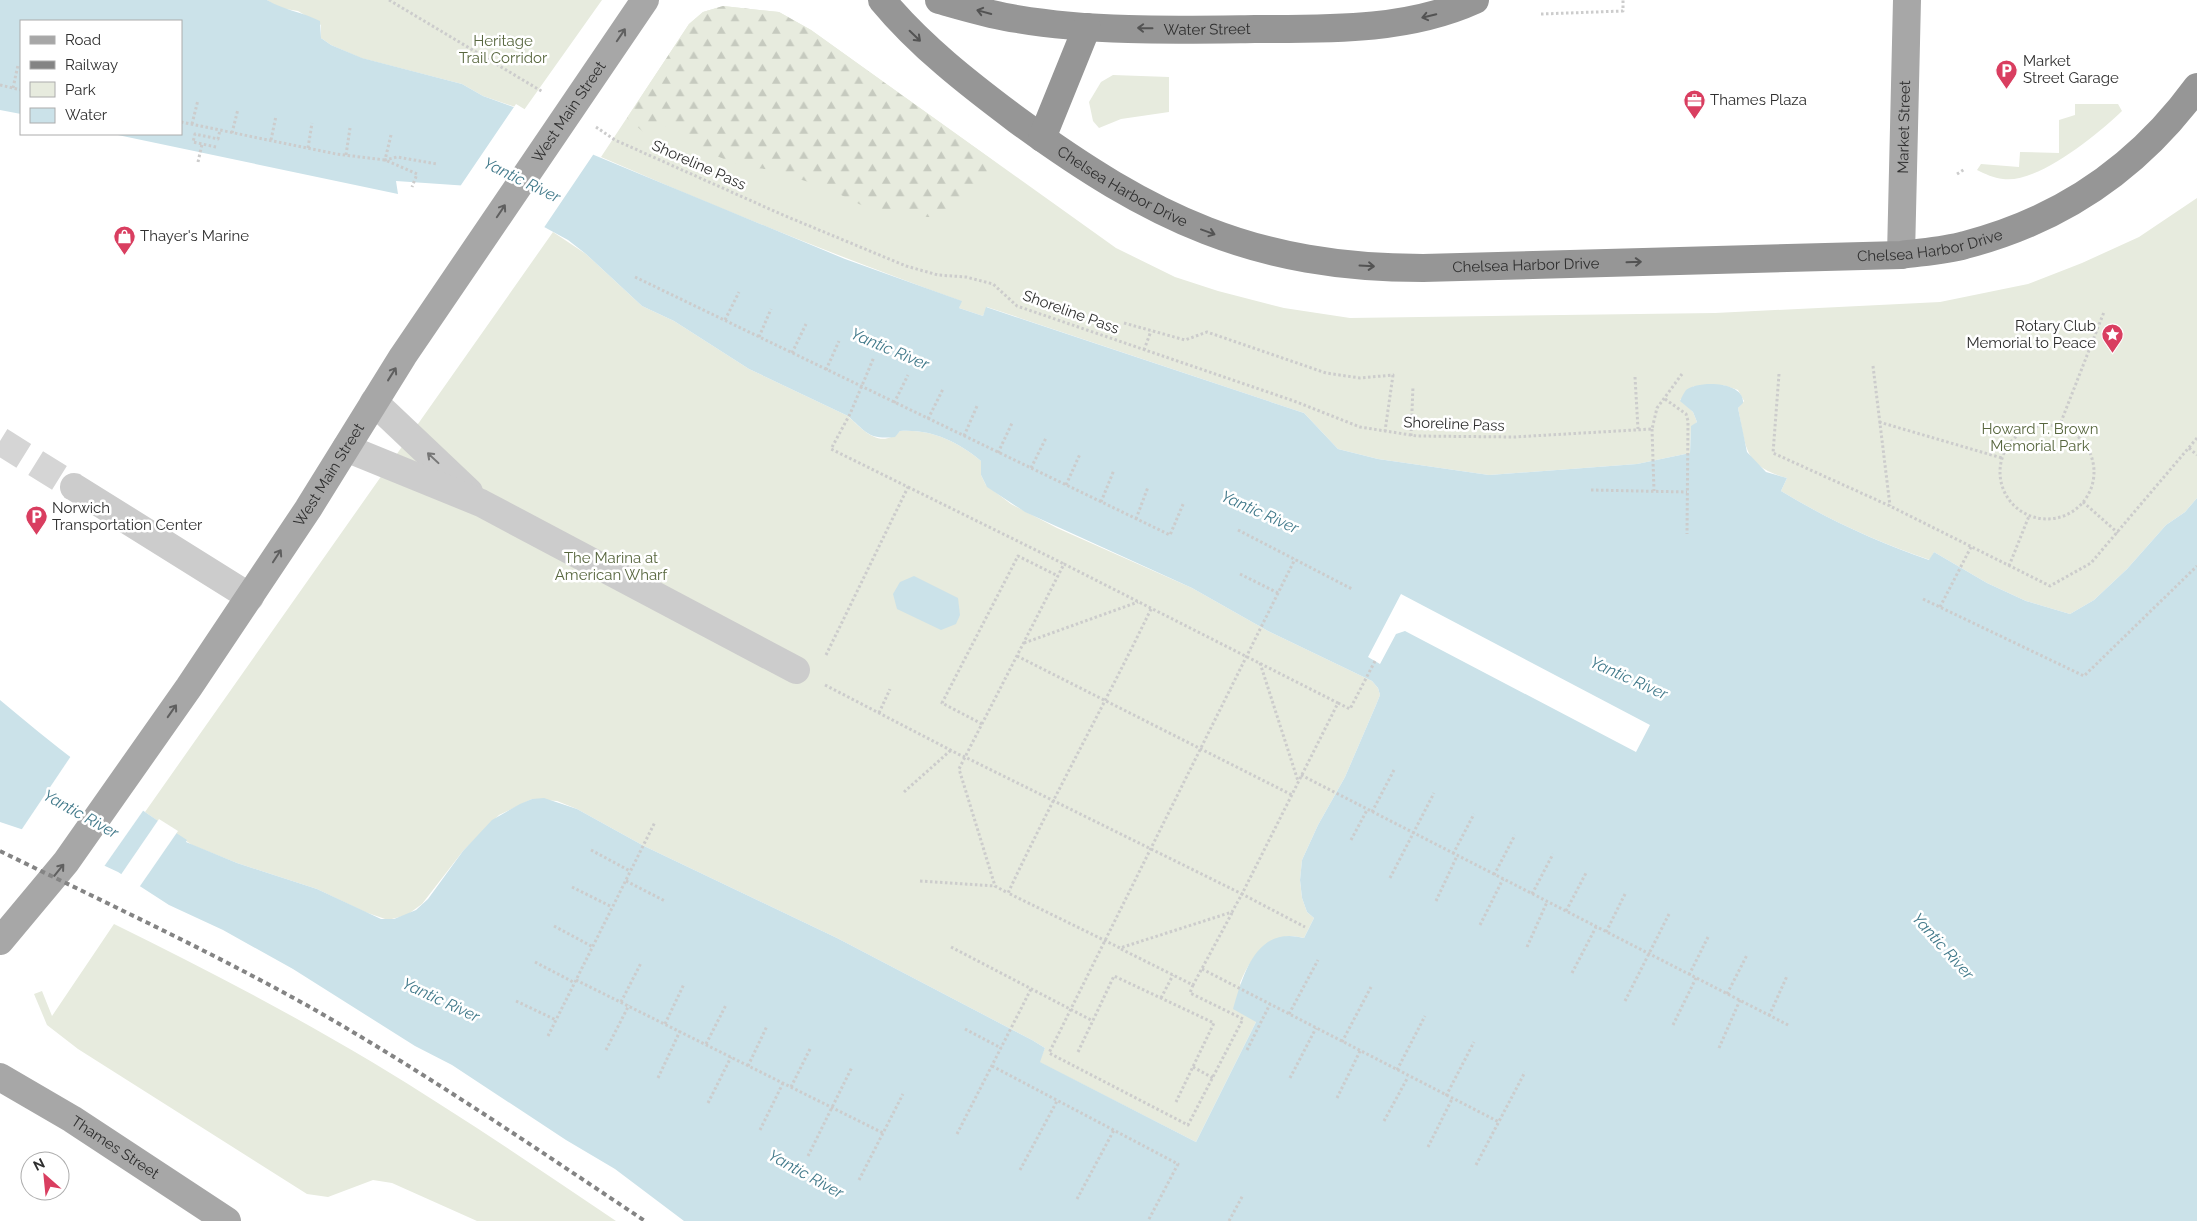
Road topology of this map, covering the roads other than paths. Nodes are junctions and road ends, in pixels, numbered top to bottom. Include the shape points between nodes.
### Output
1 (645, 0) edge
2 (882, 0) edge
3 (939, 0) edge
4 (1475, 0) edge
5 (1907, 0) edge
6 (1087, 27) junction
7 (2197, 87) edge
8 (1042, 138) junction
9 (1901, 255) junction
10 (374, 402) junction
11 (346, 448) junction
12 (74, 487) tunnel mouth
13 (481, 503) junction
14 (250, 596) junction
15 (805, 675) road end
16 (0, 941) edge
17 (0, 1077) edge
18 (227, 1221) edge

10 -> 1 main road, West Main Street
2 -> 8 highway, Chelsea Harbor Drive via 945,63
6 -> 3 highway, Water Street via 1010,18
4 -> 6 highway, Water Street via 1416,19 1342,28 1182,30
5 - 9 main road, Market Street
6 - 8 highway
7 - 9 highway, Chelsea Harbor Drive via 2149,146 2088,192 1992,238
8 -> 9 highway, Chelsea Harbor Drive via 1129,195 1191,225 1249,246 1325,262 1416,268
10 - 11 main road, West Main Street
13 -> 10 street
11 - 13 street
14 -> 11 main road, West Main Street
12 - 14 street
13 - 15 street
16 -> 14 main road, West Main Street via 66,862
17 - 18 main road, Thames Street via 64,1114

